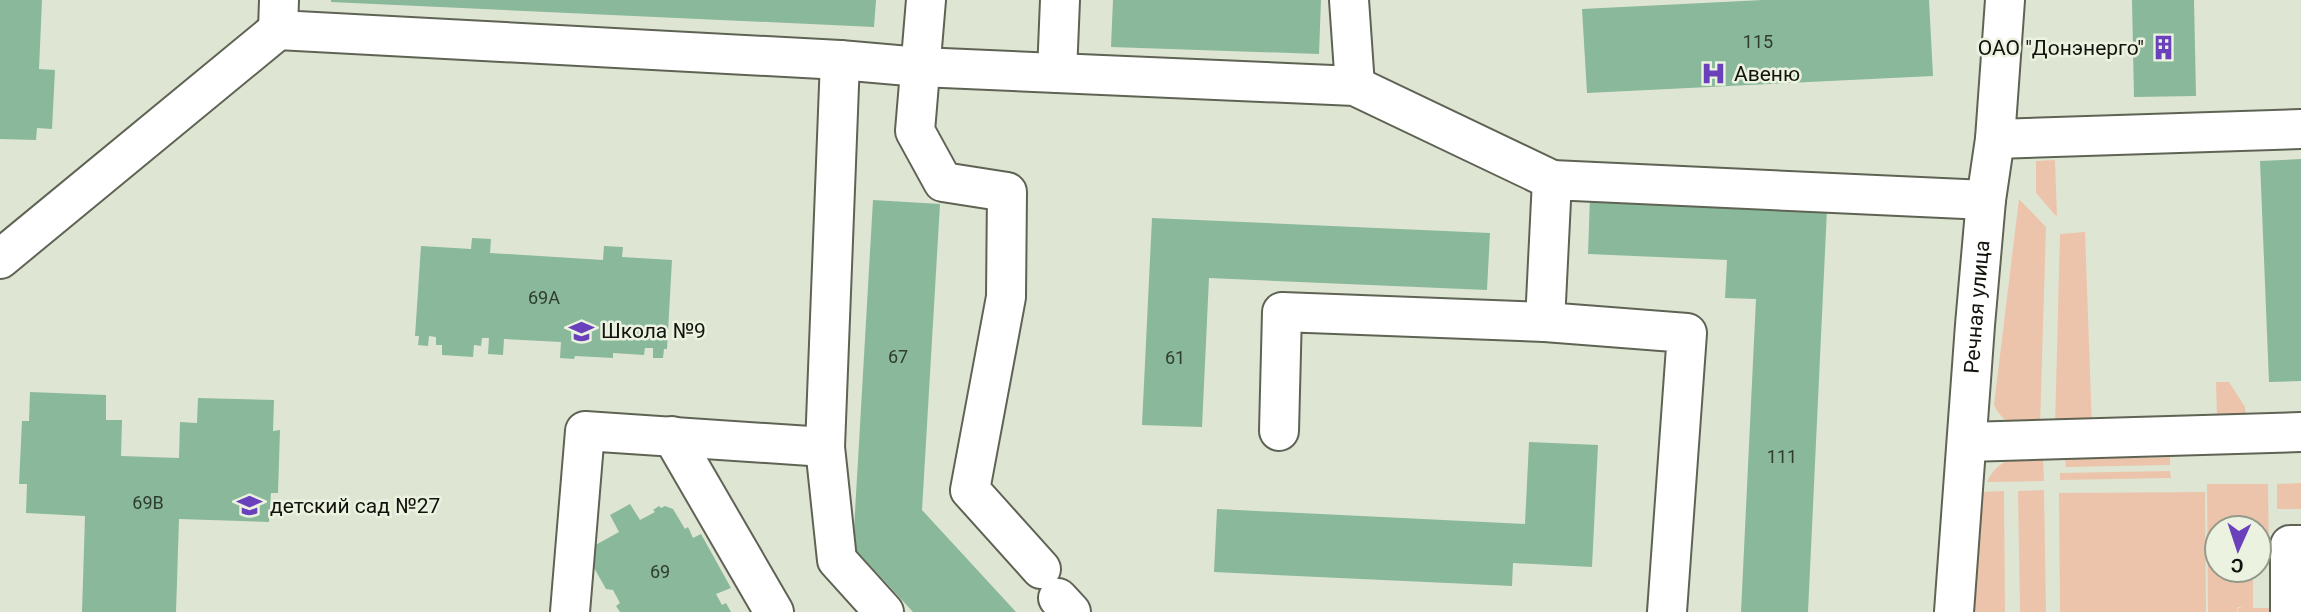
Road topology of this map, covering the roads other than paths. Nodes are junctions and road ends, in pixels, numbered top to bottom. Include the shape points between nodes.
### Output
1 (926, 0) edge
2 (1060, 0) edge
3 (1349, 0) edge
4 (2005, 0) edge
5 (279, 15) edge
6 (840, 60) junction
7 (920, 67) junction
8 (1058, 73) junction
9 (1355, 86) junction
10 (2301, 129) edge
11 (1995, 139) junction
12 (1552, 180) junction
13 (1986, 200) junction
14 (0, 259) edge
15 (1545, 322) junction
16 (1279, 431) dead end
17 (2301, 432) edge
18 (672, 436) junction
19 (1967, 442) junction
20 (825, 446) junction
21 (2301, 545) edge
22 (1056, 593) edge
23 (570, 612) edge
24 (774, 612) edge
25 (884, 612) edge
26 (1667, 612) edge
27 (1954, 612) edge
28 (2290, 612) edge

1 - 7 street
2 - 8 street
3 - 9 street
4 - 11 street, Речная улица
5 - 6 street
5 - 14 street
6 - 7 street
6 - 20 street
7 - 8 street
7 - 22 street via 915,131 943,182 1007,192 1006,297 970,490
8 - 9 street
9 - 12 street
10 - 11 street
11 - 13 street, Речная улица
12 - 13 street
12 - 15 street
13 - 19 street, Речная улица
15 - 16 street via 1282,312
15 - 26 street via 1687,333
17 - 19 street
18 - 20 street
18 - 23 street via 585,431
18 - 24 street
19 - 27 street, Речная улица
20 - 25 street via 837,560
21 - 28 street via 2290,545

